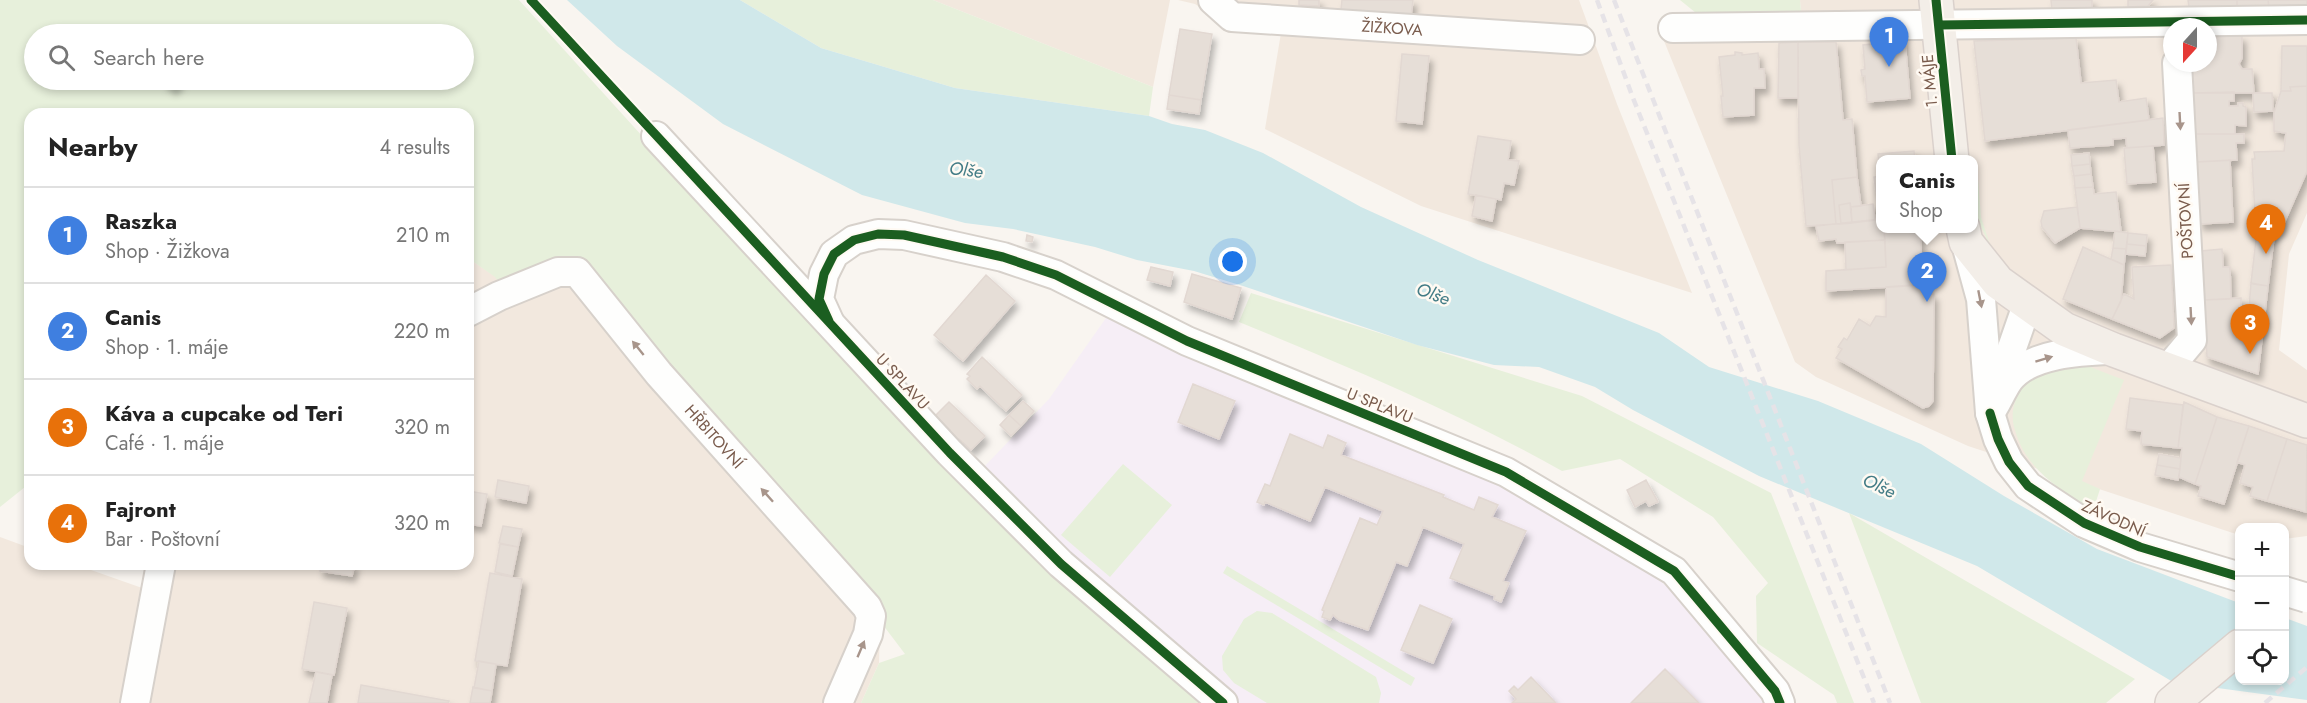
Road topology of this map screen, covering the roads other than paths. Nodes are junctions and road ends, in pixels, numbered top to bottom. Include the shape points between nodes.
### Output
1 (1213, 0) edge
2 (1938, 12) edge
3 (2174, 16) edge
4 (2307, 20) edge
5 (1673, 28) dead end
6 (1580, 40) dead end
7 (2177, 72) edge
8 (656, 136) dead end
9 (1952, 155) edge
10 (1964, 235) edge
11 (2027, 304) junction
12 (474, 309) edge
13 (829, 321) junction
14 (2114, 350) junction
15 (2167, 370) junction
16 (2303, 417) edge
17 (1994, 426) junction
18 (160, 570) edge
19 (2235, 576) edge
20 (2307, 588) edge
21 (2289, 593) edge
22 (2307, 598) edge
23 (2289, 604) edge
24 (2235, 650) edge
25 (135, 703) edge
26 (838, 703) edge
27 (1223, 703) edge
28 (1780, 703) edge
29 (2172, 703) edge

1 - 6 street, ŽIŽKOVA via 1232,18
2 - 3 street
2 - 5 street via 1853,27
2 - 9 main road, 1. MÁJE
3 - 4 street
7 -> 15 street, POŠTOVNÍ via 2192,339
8 - 13 street, U SPLAVU
10 - 11 main road via 1998,282
10 -> 17 street via 1981,299
11 - 14 main road via 2064,329
11 - 17 street
26 -> 12 street, HŘBITOVNÍ via 868,634 871,616 867,607 659,374 578,272 558,272
13 - 27 street, U SPLAVU via 950,453 1061,564
13 - 28 street, U SPLAVU via 819,299 824,274 834,254 854,240 878,234 904,235 1003,257 1056,275 1186,341 1506,472 1674,571 1775,691
14 - 15 main road
17 -> 14 street via 2011,378 2033,362 2071,351
15 - 16 main road
17 - 19 street, ZÁVODNÍ via 2009,462 2028,486 2084,523 2140,547
18 - 25 street
20 - 23 main road
21 - 22 street, bridge
24 - 29 main road

